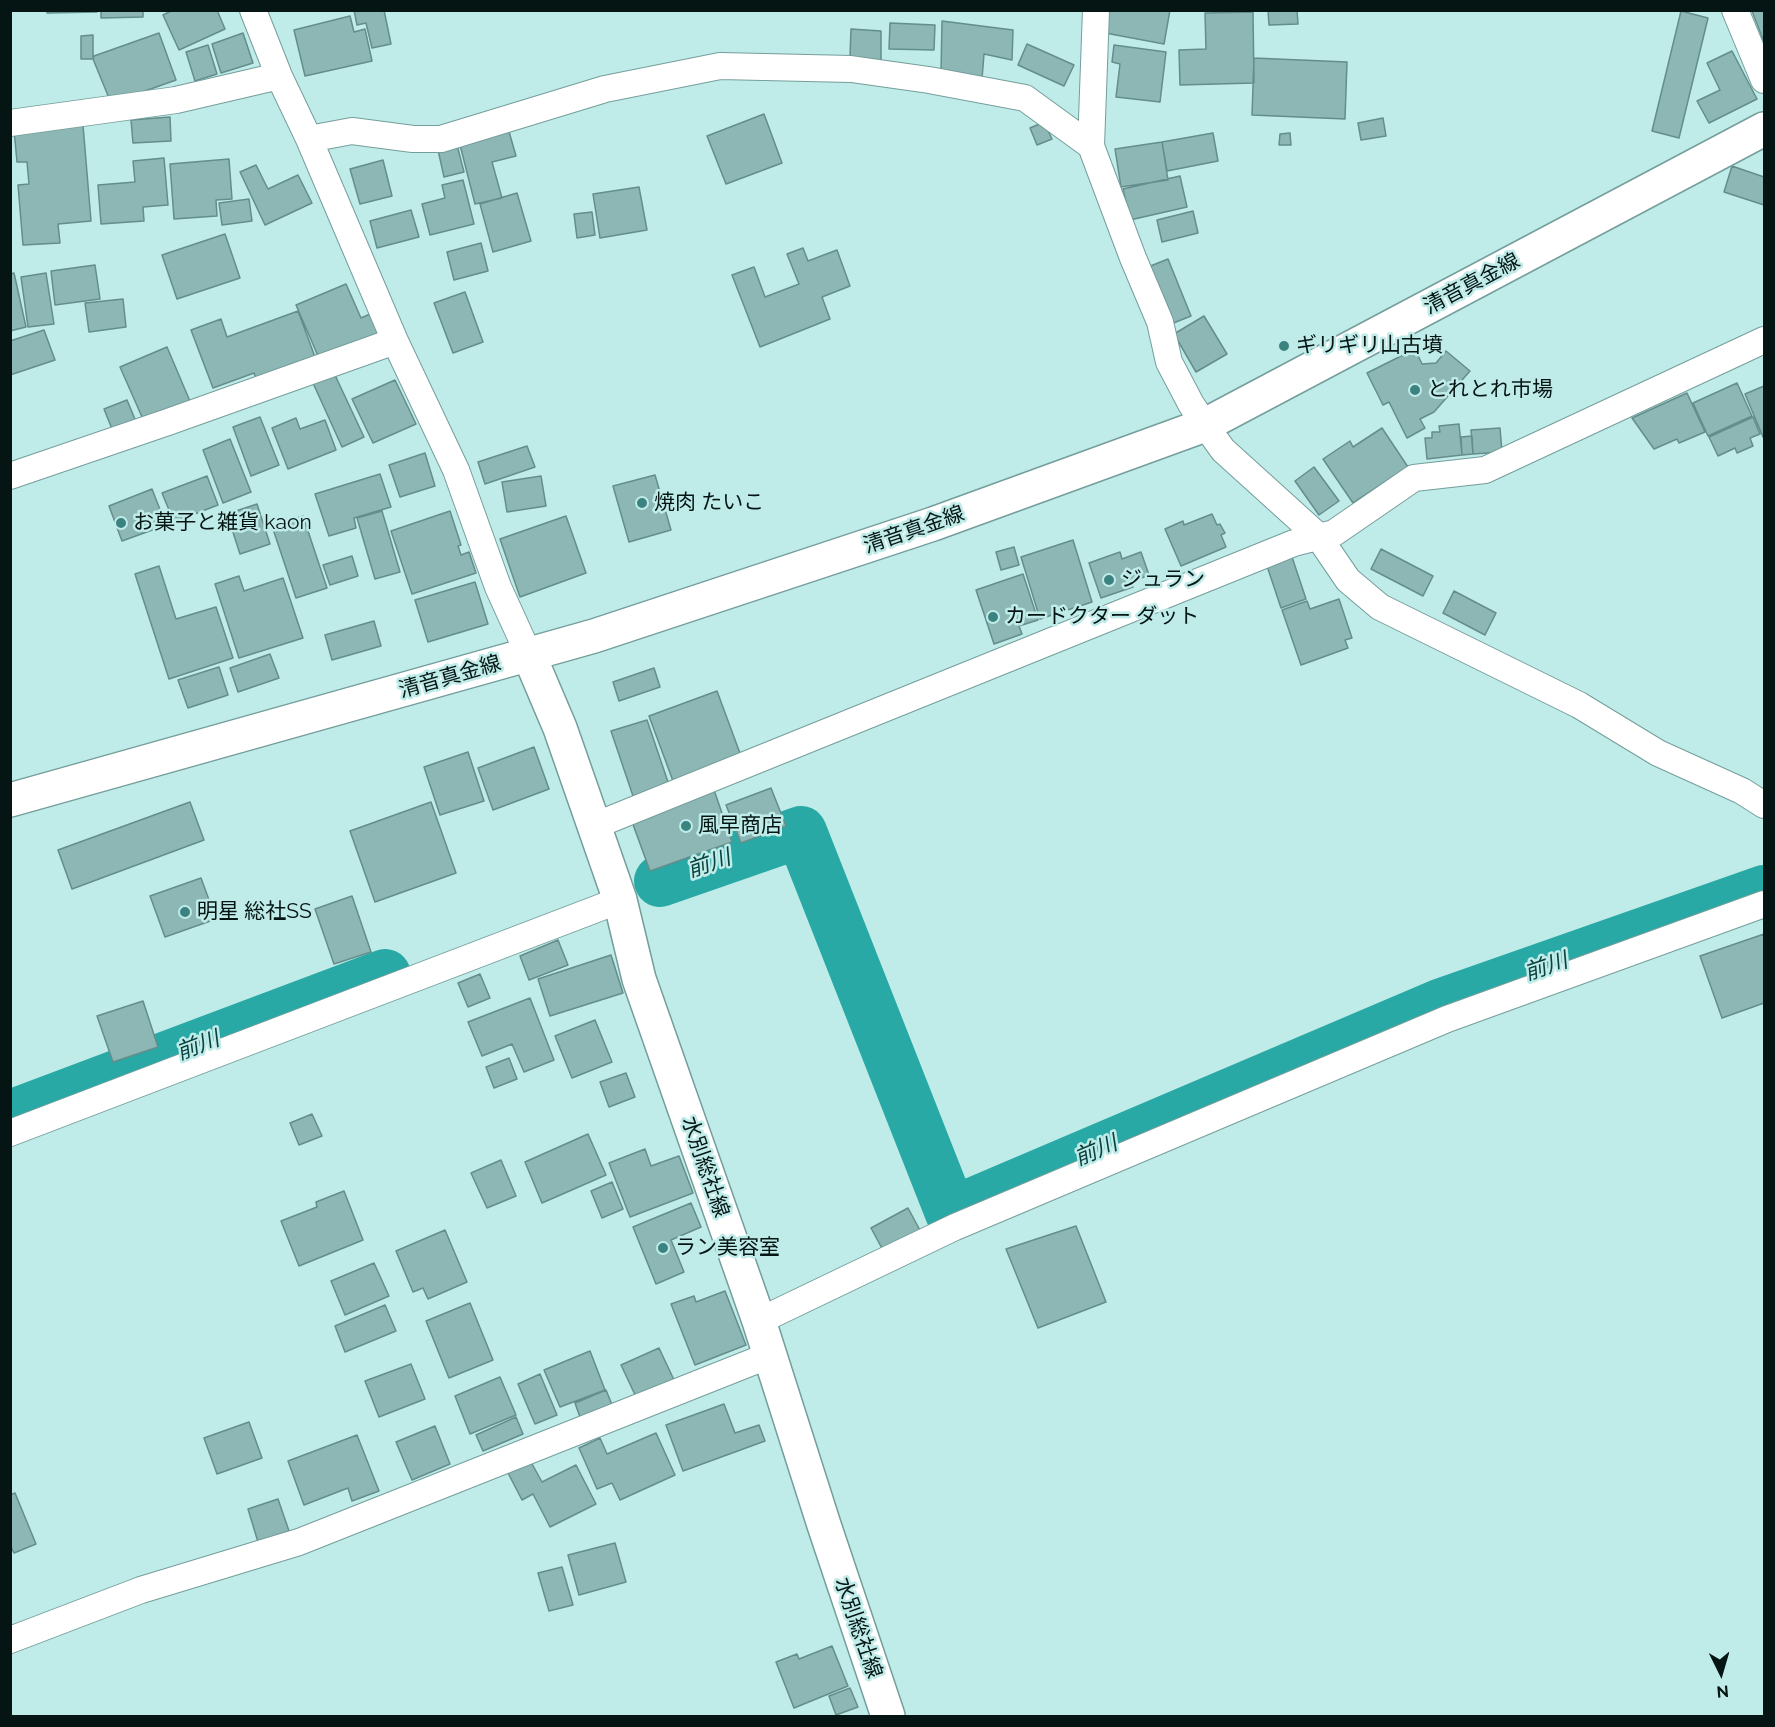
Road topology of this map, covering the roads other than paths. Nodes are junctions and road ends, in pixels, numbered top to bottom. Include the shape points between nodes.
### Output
1 (253, 10) edge
2 (1096, 10) edge
3 (1735, 10) edge
4 (279, 76) junction
5 (1764, 80) edge
6 (10, 123) edge
7 (1764, 129) edge
8 (309, 139) junction
9 (1091, 146) junction
10 (1764, 340) edge
11 (395, 341) junction
12 (1205, 425) junction
13 (10, 476) edge
14 (1318, 536) junction
15 (529, 655) junction
16 (10, 800) edge
17 (1764, 805) edge
18 (594, 826) junction
19 (620, 900) junction
20 (1764, 904) edge
21 (10, 1133) edge
22 (759, 1322) junction
23 (770, 1355) junction
24 (10, 1640) edge
25 (888, 1716) edge

1 - 4 street
2 - 9 street
3 - 5 street
4 - 6 street via 176,100
4 - 8 street
7 - 12 main road, 清音真金線
8 - 9 street via 352,131 441,139 605,88 720,66 851,69 1024,98
8 - 11 street
9 - 12 street via 1160,322 1169,362
10 - 14 street via 1485,470 1414,478 1344,528
11 - 13 street
11 - 15 street via 456,470 498,587
12 - 14 street via 1223,450
12 - 15 main road, 清音真金線 via 933,524
14 - 17 street via 1348,580 1380,607 1580,705 1658,753
14 - 18 street
15 - 16 main road, 清音真金線
15 - 18 main road, 水別総社線 via 560,728
18 - 19 main road, 水別総社線
19 - 21 street
19 - 22 main road, 水別総社線 via 639,979
20 - 22 street via 1447,1019 955,1227
22 - 23 main road, 水別総社線
23 - 24 street via 299,1542 141,1590
23 - 25 main road, 水別総社線

